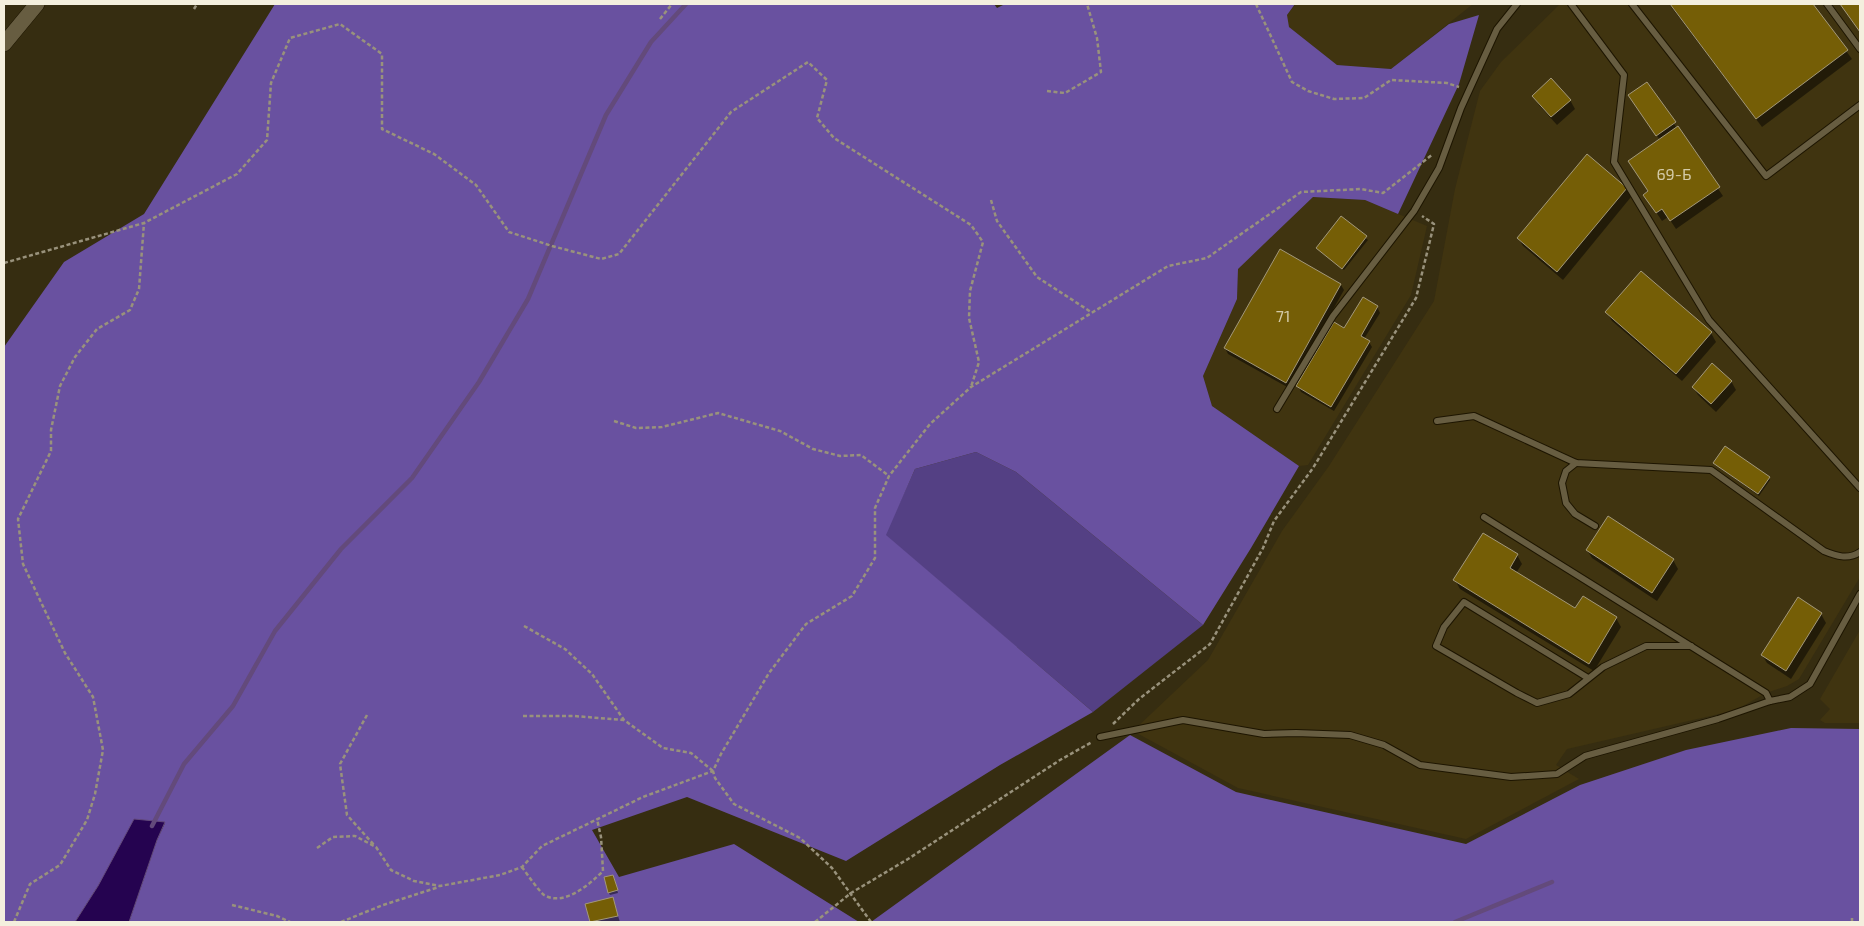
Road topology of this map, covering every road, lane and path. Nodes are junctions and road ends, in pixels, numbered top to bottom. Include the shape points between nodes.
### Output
1 (36, 4) edge
2 (197, 4) edge
3 (672, 4) edge
4 (1087, 4) edge
5 (1256, 4) edge
6 (1517, 4) edge
7 (1571, 4) edge
8 (1632, 4) edge
9 (1827, 4) edge
10 (194, 9) dead end
11 (660, 20) dead end
12 (4, 44) edge
13 (1860, 49) edge
14 (1469, 90) junction
15 (1047, 91) dead end
16 (1860, 105) edge
17 (1448, 142) junction
18 (991, 200) dead end
19 (1414, 211) junction
20 (144, 224) junction
21 (4, 263) edge
22 (1091, 312) junction
23 (971, 387) junction
24 (1277, 409) dead end
25 (614, 421) dead end
26 (1437, 421) dead end
27 (1576, 463) junction
28 (889, 476) junction
29 (1860, 488) edge
30 (1484, 518) dead end
31 (1595, 526) dead end
32 (1860, 552) edge
33 (1860, 594) edge
34 (524, 626) dead end
35 (1691, 646) junction
36 (1588, 678) junction
37 (1770, 701) junction
38 (367, 715) dead end
39 (523, 716) dead end
40 (624, 720) junction
41 (1100, 737) junction
42 (714, 771) junction
43 (597, 819) junction
44 (376, 847) junction
45 (317, 848) dead end
46 (522, 867) junction
47 (440, 886) junction
48 (851, 893) junction
49 (232, 905) dead end
50 (1852, 916) dead end
51 (14, 922) edge
52 (290, 922) edge
53 (341, 922) edge
54 (815, 922) edge
55 (871, 922) edge
56 (1852, 922) edge

1 - 12 main road
2 - 10 path
3 - 11 path
4 - 15 path via 1097,38 1101,72 1065,93
5 - 14 path via 1292,82 1308,91 1334,99 1364,98 1391,80 1447,83
6 - 14 lane via 1497,28
7 - 29 lane via 1624,75 1614,162 1709,320
8 - 16 lane via 1766,176
9 - 13 lane
14 - 17 lane
17 - 19 lane via 1439,168
17 - 22 path via 1384,194 1361,189 1301,192 1207,258 1168,266
18 - 22 path via 997,221 1037,277
19 - 24 lane via 1333,316
19 - 41 path via 1434,224 1416,298 1313,468 1274,521 1263,548 1210,644 1139,699
20 - 21 path
20 - 23 path via 237,174 267,140 271,83 290,38 340,24 382,54 382,129 434,154 476,185 509,232 601,259 619,254 731,112 808,62 827,80 817,118 834,138 971,225 983,242 970,291 969,318 979,362
20 - 51 path via 139,289 130,310 97,329 75,357 60,386 51,430 51,450 18,519 23,564 65,653 92,697 103,750 87,820 60,865 30,884
22 - 23 path
23 - 28 path via 930,424
25 - 28 path via 636,428 662,427 718,413 780,431 813,449 840,456 861,455
26 - 27 lane via 1474,416
27 - 31 lane via 1566,471 1562,483 1566,503 1575,514
27 - 32 lane via 1711,470 1824,551 1838,557 1854,556
28 - 42 path via 876,508 875,558 852,596 806,624 769,673
30 - 35 lane
33 - 37 lane via 1810,684 1790,697
34 - 40 path via 565,649 592,674
35 - 36 lane via 1646,646
35 - 37 lane via 1766,693
36 - 36 lane via 1569,694 1537,703 1436,646 1444,626 1464,602
37 - 41 lane via 1718,719 1584,756 1557,774 1511,777 1420,765 1384,745 1350,735 1264,734 1183,720
38 - 44 path via 340,764 347,815
39 - 40 path
40 - 42 path via 663,748 691,753
41 - 48 path
42 - 43 path
42 - 48 path via 715,778 734,804 800,838 832,868
43 - 46 path via 542,846
43 - 46 path via 603,871 587,887 560,899 544,895
44 - 45 path via 355,836 333,837
44 - 47 path via 391,870 414,881
46 - 47 path via 500,875
47 - 53 path
48 - 54 path
48 - 55 path
49 - 52 path
50 - 56 path

